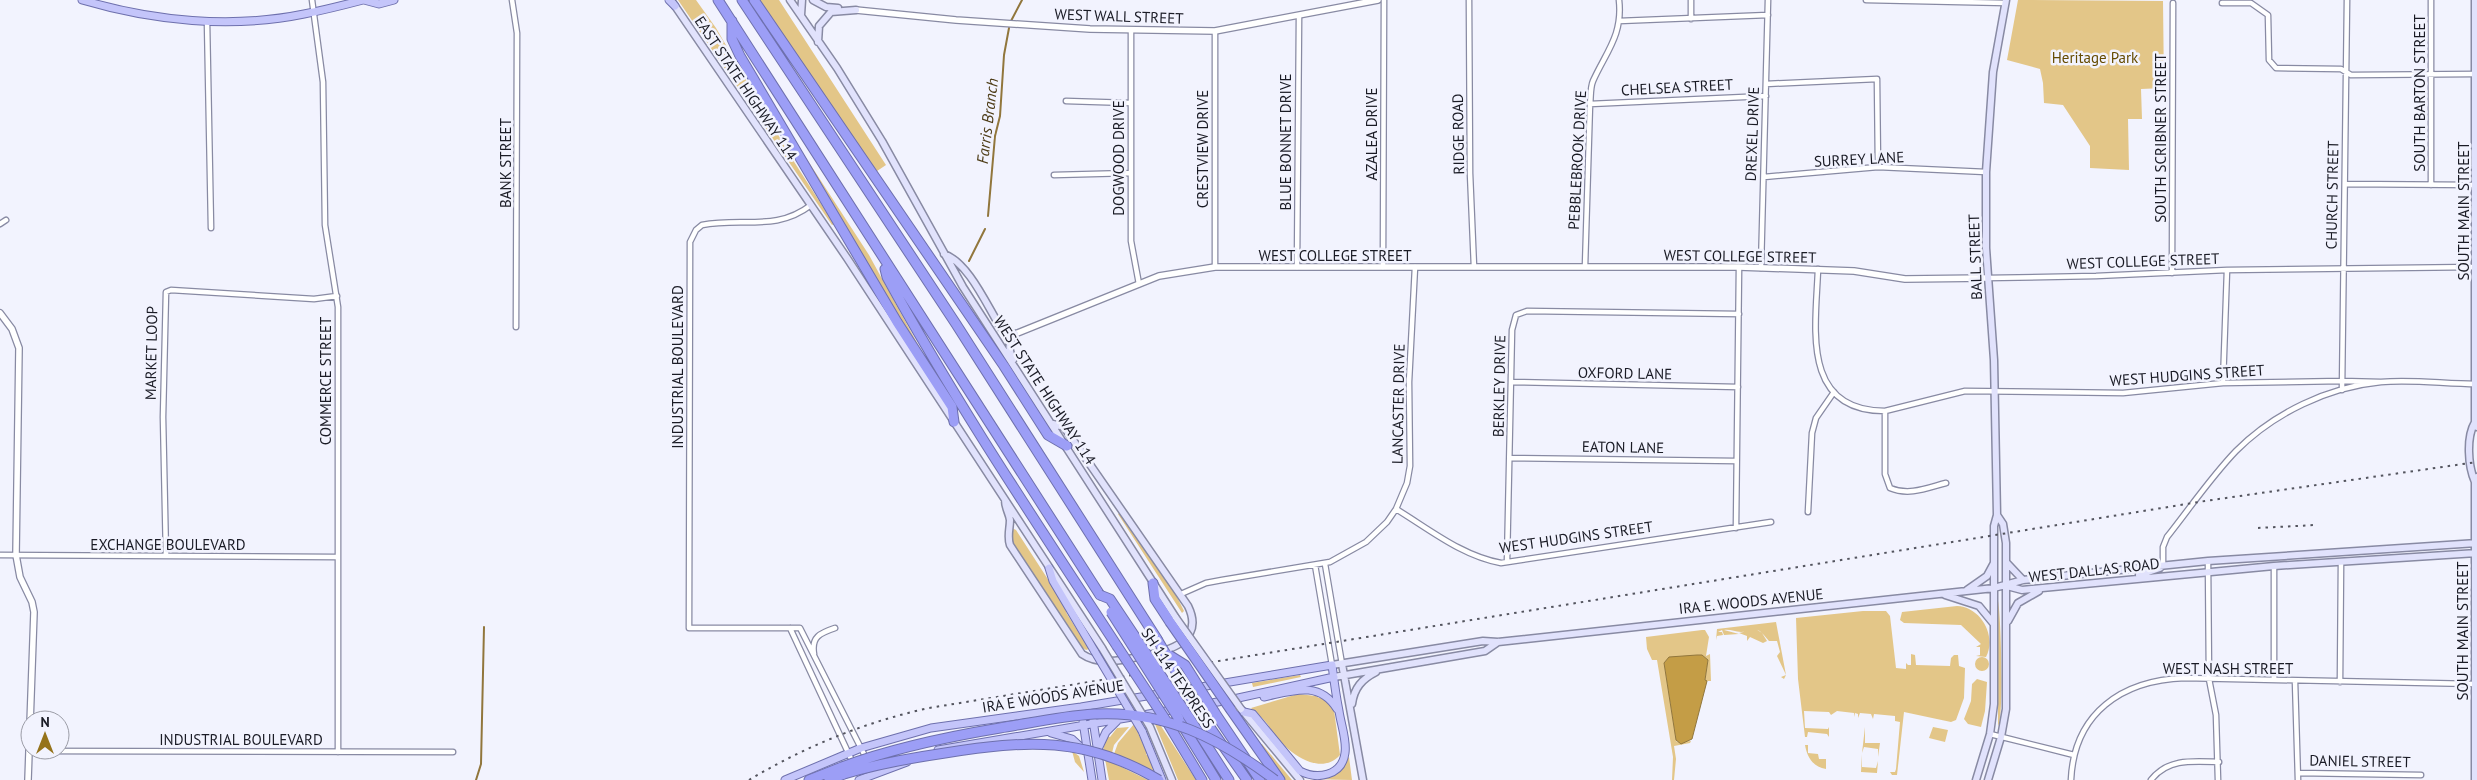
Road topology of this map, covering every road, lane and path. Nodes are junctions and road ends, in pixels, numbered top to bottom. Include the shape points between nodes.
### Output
1 (82, 0) edge
2 (312, 0) edge
3 (364, 0) edge
4 (394, 0) edge
5 (512, 0) edge
6 (718, 0) edge
7 (742, 0) edge
8 (754, 0) edge
9 (790, 0) edge
10 (802, 0) edge
11 (813, 0) edge
12 (818, 0) edge
13 (1378, 0) edge
14 (1384, 0) edge
15 (1469, 0) edge
16 (1619, 0) edge
17 (1691, 0) edge
18 (1768, 0) edge
19 (1866, 0) edge
20 (2347, 0) edge
21 (2432, 0) edge
22 (2475, 0) edge
23 (2006, 1) edge
24 (672, 2) edge
25 (2173, 3) dead end
26 (2222, 3) dead end
27 (856, 10) junction
28 (314, 12) junction
29 (1768, 15) junction
30 (801, 16) junction
31 (1298, 16) junction
32 (1691, 19) junction
33 (207, 21) junction
34 (732, 21) junction
35 (1619, 21) junction
36 (1131, 31) junction
37 (1214, 31) junction
38 (818, 42) junction
39 (2476, 62) edge
40 (2346, 72) junction
41 (2431, 74) junction
42 (2475, 74) junction
43 (1766, 84) junction
44 (1766, 96) junction
45 (1066, 101) dead end
46 (1130, 103) junction
47 (1590, 104) junction
48 (2476, 151) edge
49 (1878, 167) junction
50 (1130, 172) junction
51 (1986, 172) junction
52 (1054, 174) dead end
53 (1764, 177) junction
54 (2345, 184) junction
55 (2431, 185) junction
56 (2475, 185) junction
57 (811, 205) junction
58 (6, 220) dead end
59 (0, 224) edge
60 (211, 228) dead end
61 (944, 254) junction
62 (883, 260) junction
63 (1297, 267) junction
64 (1383, 267) junction
65 (1415, 267) junction
66 (1474, 267) junction
67 (1585, 267) junction
68 (2476, 267) edge
69 (1215, 268) junction
70 (1739, 268) junction
71 (1761, 268) junction
72 (2344, 268) junction
73 (1818, 269) junction
74 (2227, 270) junction
75 (2172, 273) junction
76 (1987, 278) junction
77 (1139, 284) junction
78 (337, 296) junction
79 (0, 313) edge
80 (1739, 314) junction
81 (516, 327) dead end
82 (1015, 334) junction
83 (1017, 371) junction
84 (2342, 381) junction
85 (1511, 382) junction
86 (2381, 382) junction
87 (2223, 383) junction
88 (2476, 384) edge
89 (1738, 388) junction
90 (2342, 390) junction
91 (1994, 391) junction
92 (1834, 392) junction
93 (1885, 411) junction
94 (954, 422) junction
95 (1053, 424) junction
96 (2476, 424) edge
97 (1067, 446) junction
98 (1510, 458) junction
99 (1736, 461) junction
100 (2476, 479) edge
101 (1946, 483) dead end
102 (1005, 498) junction
103 (1396, 509) junction
104 (1808, 512) dead end
105 (1997, 515) junction
106 (1771, 522) dead end
107 (1736, 528) junction
108 (2476, 543) edge
109 (2326, 553) junction
110 (2476, 553) edge
111 (0, 555) edge
112 (16, 555) junction
113 (166, 556) junction
114 (336, 557) junction
115 (1996, 557) junction
116 (2208, 561) junction
117 (1507, 562) junction
118 (2006, 562) junction
119 (2341, 562) junction
120 (1325, 564) junction
121 (2294, 564) junction
122 (1315, 565) junction
123 (2163, 566) junction
124 (2274, 566) junction
125 (1049, 568) joint
126 (2208, 571) junction
127 (2023, 580) junction
128 (2124, 580) junction
129 (1153, 583) joint
130 (2006, 586) junction
131 (2055, 587) junction
132 (1994, 588) junction
133 (1966, 591) junction
134 (1180, 594) junction
135 (1939, 594) junction
136 (1173, 620) junction
137 (2006, 624) junction
138 (1994, 626) junction
139 (790, 628) junction
140 (835, 628) dead end
141 (1498, 642) junction
142 (1098, 650) junction
143 (1166, 654) junction
144 (816, 660) junction
145 (1342, 664) junction
146 (1332, 666) junction
147 (1382, 669) junction
148 (1344, 675) junction
149 (824, 676) junction
150 (1334, 677) junction
151 (2209, 679) junction
152 (2274, 680) junction
153 (813, 681) junction
154 (2295, 681) junction
155 (2340, 682) junction
156 (2476, 684) edge
157 (1247, 696) junction
158 (1091, 705) junction
159 (1081, 707) junction
160 (31, 710) edge
161 (1242, 710) junction
162 (1351, 710) junction
163 (1339, 711) junction
164 (1183, 718) junction
165 (1118, 720) junction
166 (1094, 724) junction
167 (1083, 726) junction
168 (1044, 732) junction
169 (1990, 734) junction
170 (2001, 737) junction
171 (861, 748) junction
172 (1098, 750) junction
173 (70, 751) edge
174 (338, 752) junction
175 (453, 752) dead end
176 (847, 753) junction
177 (1087, 755) junction
178 (2074, 755) junction
179 (29, 760) edge
180 (2218, 762) junction
181 (843, 771) junction
182 (2298, 773) junction
183 (2421, 775) dead end
184 (875, 777) edge
185 (2384, 777) edge
186 (28, 780) edge
187 (786, 780) edge
188 (809, 780) edge
189 (829, 780) edge
190 (860, 780) edge
191 (1092, 780) edge
192 (1102, 780) edge
193 (1160, 780) edge
194 (1172, 780) edge
195 (1202, 780) edge
196 (1216, 780) edge
197 (1229, 780) edge
198 (1247, 780) edge
199 (1260, 780) edge
200 (1275, 780) edge
201 (1280, 780) edge
202 (1300, 780) edge
203 (1363, 780) edge
204 (1976, 780) edge
205 (1988, 780) edge
206 (2071, 780) edge
207 (2150, 780) edge
208 (2218, 780) edge
209 (2298, 780) edge
210 (2474, 780) edge

1 - 33 main road via 134,13
2 - 28 street, COMMERCE STREET
3 - 4 main road via 379,4
3 - 28 main road
5 - 81 street, BANK STREET via 517,33
6 - 34 highway
7 - 143 highway, bridge via 956,324
8 - 97 highway via 1048,434
9 - 30 main road, WEST STATE HIGHWAY 114
10 - 30 main road
11 - 27 main road via 826,7
12 - 27 main road
13 - 31 street, WEST WALL STREET
14 - 64 street, AZALEA DRIVE
15 - 66 street, RIDGE ROAD
16 - 35 street, PEBBLEBROOK DRIVE
17 - 32 street
18 - 29 street, DREXEL DRIVE
19 - 23 street
20 - 40 street, CHURCH STREET
21 - 41 street, SOUTH BARTON STREET
22 - 39 main road, SOUTH MAIN STREET
23 - 51 main road, BALL STREET via 1992,72
24 - 57 main road, EAST STATE HIGHWAY 114
25 - 75 street, SOUTH SCRIBNER STREET
26 - 40 street via 2251,3 2268,15 2269,60 2276,68 2341,69
27 - 36 street, WEST WALL STREET
27 - 38 main road via 837,10 826,16 819,26
28 - 33 main road via 269,19
28 - 78 street, COMMERCE STREET via 323,82 325,225
29 - 32 street
29 - 43 street, DREXEL DRIVE
30 - 38 main road, WEST STATE HIGHWAY 114
31 - 37 street, WEST WALL STREET
31 - 63 street, BLUE BONNET DRIVE
32 - 35 street
33 - 60 street
34 - 62 highway
34 - 94 highway via 732,39 740,56 897,322 952,407
35 - 47 street, PEBBLEBROOK DRIVE via 1614,42 1593,82
36 - 37 street, WEST WALL STREET
36 - 46 street, DOGWOOD DRIVE
37 - 69 street, CRESTVIEW DRIVE
38 - 61 main road, WEST STATE HIGHWAY 114 via 838,68 882,140
39 - 42 main road, SOUTH MAIN STREET
40 - 41 street via 2351,75
40 - 54 street, CHURCH STREET
41 - 42 street
41 - 55 street, SOUTH BARTON STREET
42 - 48 main road, SOUTH MAIN STREET
43 - 44 street, DREXEL DRIVE
43 - 49 street via 1877,80
44 - 47 street, CHELSEA STREET
44 - 53 street, DREXEL DRIVE
45 - 46 street
46 - 50 street, DOGWOOD DRIVE
47 - 67 street, PEBBLEBROOK DRIVE
48 - 56 main road, SOUTH MAIN STREET
49 - 51 street, SURREY LANE
49 - 53 street, SURREY LANE
50 - 52 street
50 - 77 street, DOGWOOD DRIVE via 1132,249
51 - 76 main road, BALL STREET
53 - 71 street, DREXEL DRIVE
54 - 55 street
54 - 72 street, CHURCH STREET
55 - 56 street
56 - 68 main road, SOUTH MAIN STREET
57 - 94 main road
57 - 139 street, INDUSTRIAL BOULEVARD via 796,216 776,222 702,225 690,242 689,628
58 - 59 street
61 - 82 main road via 957,261 968,273 1001,328
61 - 83 main road, WEST STATE HIGHWAY 114
62 - 164 highway, bridge
62 - 195 highway, bridge via 888,277 955,395
63 - 64 street, WEST COLLEGE STREET
63 - 69 street, WEST COLLEGE STREET
64 - 65 street, WEST COLLEGE STREET
65 - 66 street, WEST COLLEGE STREET
65 - 103 street, LANCASTER DRIVE via 1409,382 1410,466
66 - 67 street, WEST COLLEGE STREET
67 - 70 street, WEST COLLEGE STREET
68 - 72 street, WEST COLLEGE STREET
68 - 88 main road, SOUTH MAIN STREET
69 - 77 street, WEST COLLEGE STREET via 1173,272
70 - 71 street, WEST COLLEGE STREET
70 - 80 street
71 - 73 street, WEST COLLEGE STREET
72 - 74 street, WEST COLLEGE STREET
72 - 84 street, CHURCH STREET
73 - 76 street, WEST COLLEGE STREET via 1904,279
73 - 92 street via 1818,360 1823,379
74 - 75 street, WEST COLLEGE STREET
74 - 87 street
75 - 76 street, WEST COLLEGE STREET
76 - 91 main road, BALL STREET
77 - 82 street, WEST COLLEGE STREET
78 - 113 street, MARKET LOOP via 314,300 166,292 163,417
78 - 114 street, COMMERCE STREET
79 - 112 street via 12,329 19,348
80 - 85 street, BERKLEY DRIVE via 1519,313 1513,321
80 - 89 street
82 - 83 main road via 1009,348
83 - 95 main road, WEST STATE HIGHWAY 114
84 - 86 street, WEST HUDGINS STREET
84 - 87 street, WEST HUDGINS STREET
84 - 90 street, CHURCH STREET
85 - 89 street, OXFORD LANE
85 - 98 street, BERKLEY DRIVE
86 - 88 street, WEST HUDGINS STREET
86 - 90 street, WEST HUDGINS STREET
87 - 91 street, WEST HUDGINS STREET via 2123,393
88 - 96 main road, SOUTH MAIN STREET
89 - 99 street
90 - 123 street via 2292,409 2237,451 2167,537 2163,547
91 - 93 street, WEST HUDGINS STREET via 1951,393
91 - 105 main road, BALL STREET
92 - 93 street via 1858,407
92 - 104 street via 1816,418 1812,433
93 - 101 street via 1885,474 1890,488 1899,492 1915,492
94 - 102 main road
95 - 97 main road, WEST STATE HIGHWAY 114
95 - 134 main road via 1064,427
96 - 100 main road, SOUTH MAIN STREET via 2470,430 2470,472
97 - 129 main road, WEST STATE HIGHWAY 114
98 - 99 street, EATON LANE
98 - 117 street, BERKLEY DRIVE
99 - 107 street
100 - 108 main road, SOUTH MAIN STREET
102 - 125 main road
102 - 134 main road via 1004,507 1010,518 1010,545 1077,649 1088,658 1104,661 1132,658 1174,648 1185,640 1192,625 1191,612
103 - 117 street, WEST HUDGINS STREET via 1465,552 1485,560
103 - 120 street, LANCASTER DRIVE via 1366,542 1349,554
105 - 115 main road, BALL STREET via 1994,526
105 - 118 main road, BALL STREET via 2003,524
106 - 107 street, WEST HUDGINS STREET
107 - 117 street, WEST HUDGINS STREET
108 - 109 main road, WEST DALLAS ROAD
108 - 110 main road, SOUTH MAIN STREET
109 - 116 main road, WEST DALLAS ROAD
109 - 121 main road via 2320,558
110 - 119 main road, WEST DALLAS ROAD
110 - 156 main road, SOUTH MAIN STREET
111 - 112 street, EXCHANGE BOULEVARD
112 - 113 street, EXCHANGE BOULEVARD
112 - 160 street via 20,577 32,602
113 - 114 street, EXCHANGE BOULEVARD
114 - 174 street, COMMERCE STREET
115 - 132 main road, BALL STREET
115 - 133 main road via 1987,576
116 - 123 main road, WEST DALLAS ROAD
116 - 126 street
118 - 127 main road
118 - 130 main road, BALL STREET
119 - 121 main road, WEST DALLAS ROAD
119 - 155 street
120 - 122 street, LANCASTER DRIVE
120 - 145 street
121 - 124 main road, WEST DALLAS ROAD
122 - 134 street, LANCASTER DRIVE via 1206,583
122 - 146 street
123 - 127 main road, WEST DALLAS ROAD
123 - 128 main road
124 - 126 main road, WEST DALLAS ROAD
124 - 152 street
125 - 142 main road via 1053,581
126 - 128 main road, WEST DALLAS ROAD
126 - 151 street
127 - 130 main road, WEST DALLAS ROAD
128 - 131 main road, WEST DALLAS ROAD
129 - 136 highway via 1155,599
130 - 131 main road, WEST DALLAS ROAD via 2022,590
130 - 132 main road, IRA E. WOODS AVENUE
130 - 137 main road, BALL STREET
131 - 137 main road via 2024,598
132 - 133 main road, IRA E. WOODS AVENUE
132 - 138 main road, BALL STREET
133 - 135 main road, IRA E. WOODS AVENUE
135 - 138 main road via 1979,606
135 - 141 main road, IRA E. WOODS AVENUE
136 - 161 main road, bridge
136 - 201 highway, bridge
137 - 170 main road, BALL STREET via 2006,701
138 - 169 main road, BALL STREET via 1995,684
139 - 144 street via 800,628
139 - 153 street
140 - 144 street via 817,636 813,648
141 - 145 main road, IRA E. WOODS AVENUE via 1483,641
141 - 147 main road, IRA E. WOODS AVENUE via 1485,651
142 - 193 main road, bridge via 1142,731
142 - 194 main road, bridge via 1150,727
143 - 198 highway, bridge via 1202,716
143 - 199 highway, bridge via 1185,665
144 - 149 street
145 - 146 main road, IRA E. WOODS AVENUE
145 - 148 main road
146 - 150 main road
146 - 158 main road, IRA E WOODS AVENUE
147 - 148 main road, IRA E. WOODS AVENUE
147 - 162 main road via 1359,684
148 - 150 main road, IRA E. WOODS AVENUE
148 - 162 main road
149 - 153 street
149 - 171 street
150 - 157 main road
150 - 163 main road
151 - 152 street, WEST NASH STREET
151 - 178 street, WEST NASH STREET via 2164,679 2124,692 2094,717
151 - 180 street via 2216,715
152 - 154 street, WEST NASH STREET
153 - 176 street
154 - 155 street, WEST NASH STREET
154 - 182 street
155 - 156 street, WEST NASH STREET
156 - 210 main road, SOUTH MAIN STREET
157 - 163 main road via 1255,699 1298,690 1315,690 1330,697
157 - 165 main road
158 - 159 main road, IRA E WOODS AVENUE
158 - 166 main road
159 - 167 main road
159 - 171 main road, IRA E WOODS AVENUE via 931,728
161 - 163 main road via 1253,714 1300,771 1315,777 1332,773 1342,762 1345,748
161 - 202 main road
162 - 203 main road
164 - 196 highway
164 - 197 highway, SH 114 TEXPRESS
165 - 166 main road
165 - 172 main road via 1106,732
166 - 167 main road
166 - 172 main road
167 - 168 main road
167 - 177 main road
168 - 177 main road via 1072,739
168 - 184 main road via 960,745
169 - 170 street
169 - 204 main road, BALL STREET
170 - 178 street
170 - 205 main road, BALL STREET
171 - 176 main road, IRA E WOODS AVENUE
171 - 184 street
172 - 192 main road
173 - 174 street, INDUSTRIAL BOULEVARD
174 - 175 street, INDUSTRIAL BOULEVARD
176 - 187 main road, IRA E WOODS AVENUE
176 - 190 street
177 - 191 main road
178 - 206 street, WEST NASH STREET
179 - 186 street
180 - 207 street via 2175,763
180 - 208 street
181 - 188 highway
181 - 189 highway
181 - 193 highway, bridge via 1024,743 1091,750
181 - 200 highway, bridge via 896,749 950,737 1084,715 1116,714 1160,720 1199,732
182 - 185 street, DANIEL STREET
182 - 209 street
183 - 185 street, DANIEL STREET
184 - 190 main road

